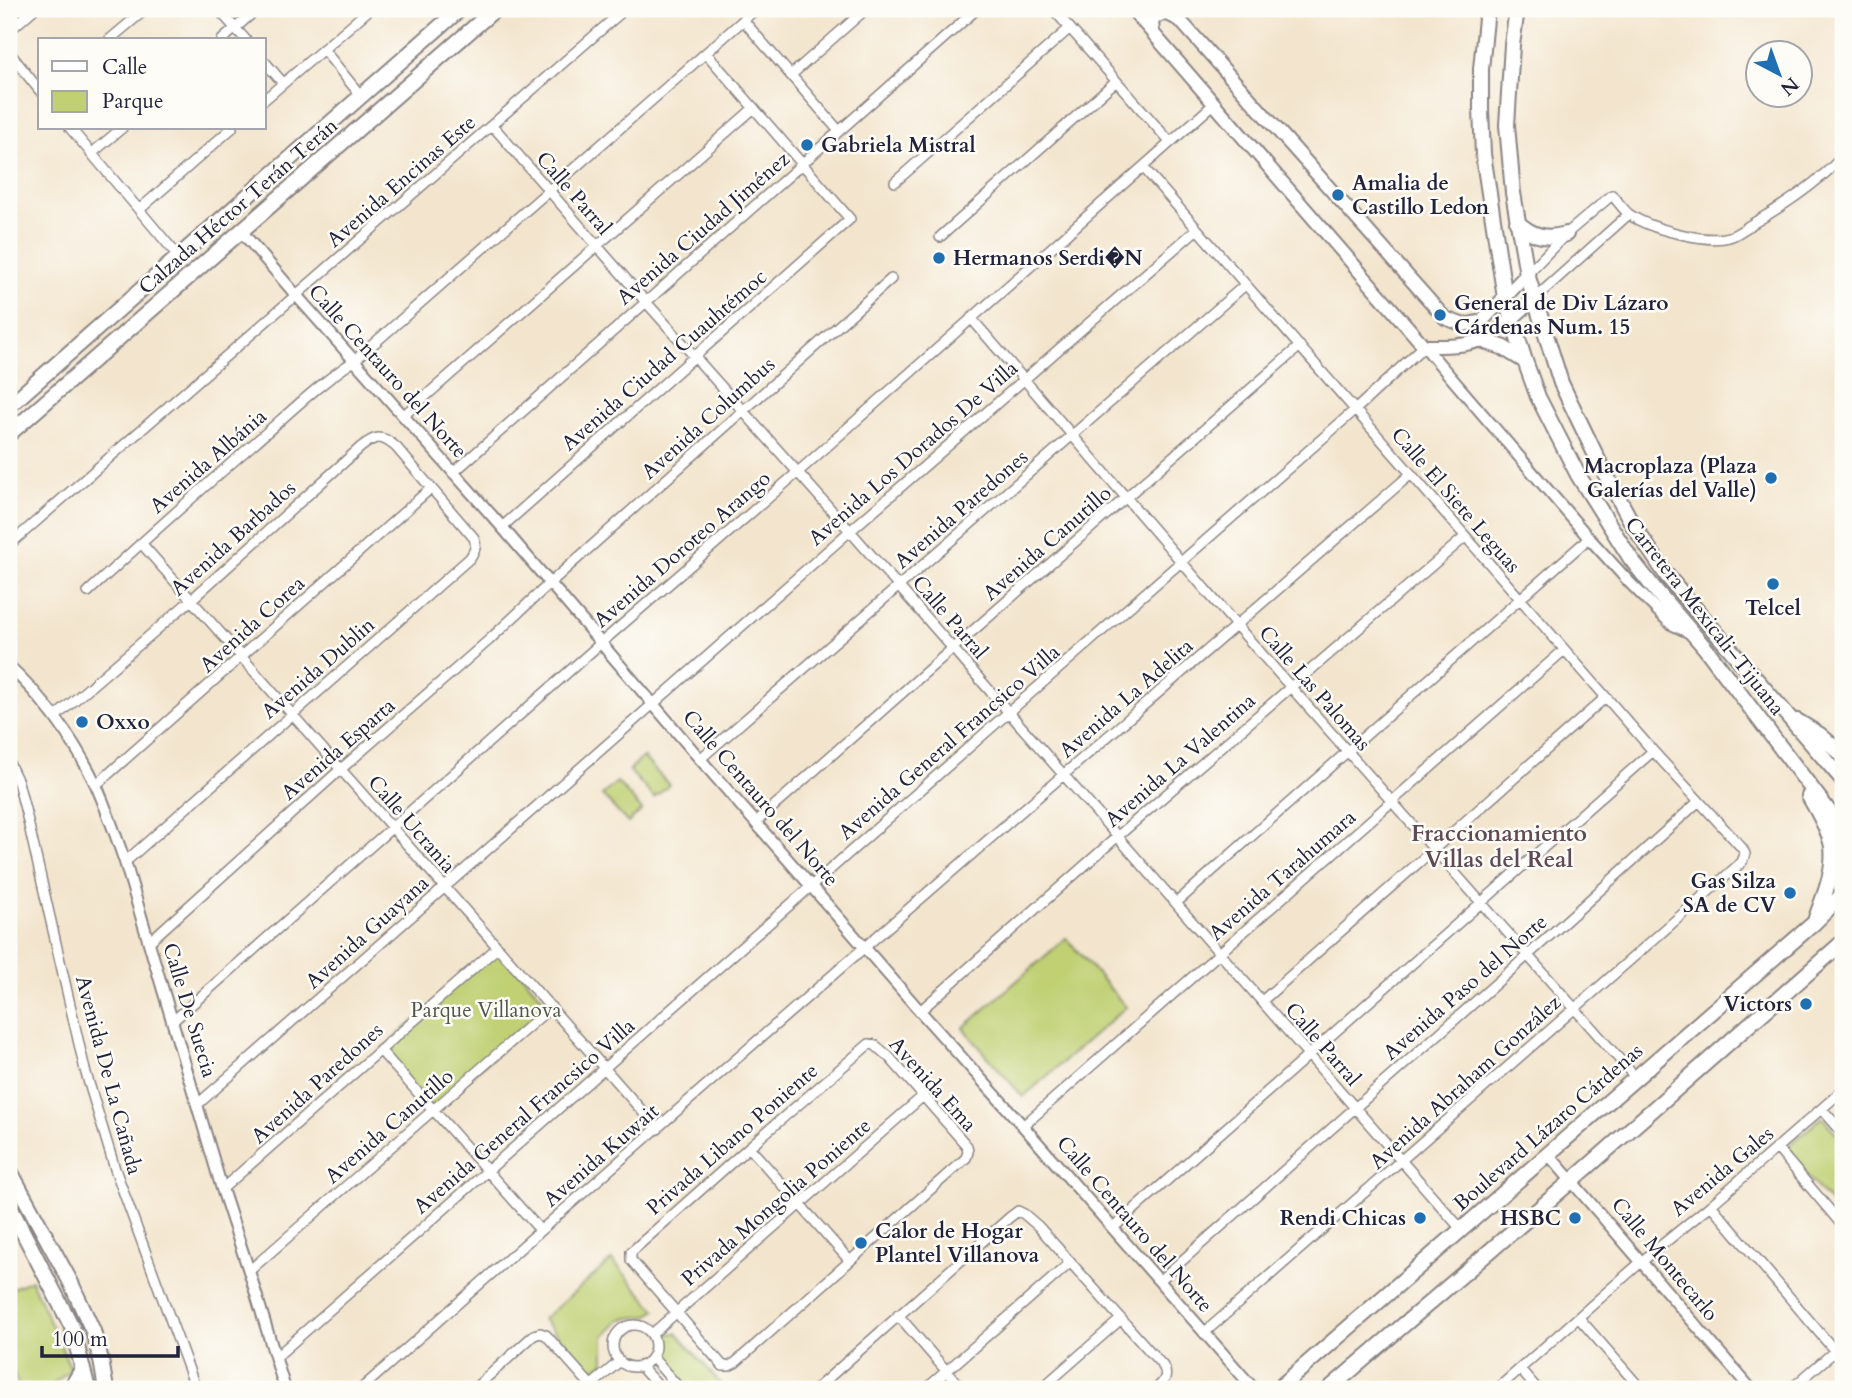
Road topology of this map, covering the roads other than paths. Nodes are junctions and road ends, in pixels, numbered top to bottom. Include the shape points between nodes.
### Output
1 (34, 9) edge
2 (146, 9) edge
3 (218, 9) edge
4 (257, 9) edge
5 (370, 9) edge
6 (460, 9) edge
7 (495, 9) edge
8 (625, 9) edge
9 (756, 9) edge
10 (866, 9) edge
11 (977, 9) edge
12 (1053, 9) edge
13 (1132, 9) edge
14 (1170, 9) edge
15 (1487, 9) edge
16 (1517, 9) edge
17 (743, 20) junction
18 (1180, 21) junction
19 (235, 28) junction
20 (1070, 28) junction
21 (9, 31) edge
22 (1153, 32) junction
23 (111, 38) edge
24 (224, 38) edge
25 (244, 38) edge
26 (323, 49) junction
27 (9, 52) edge
28 (706, 53) junction
29 (266, 63) edge
30 (791, 75) junction
31 (1116, 81) junction
32 (284, 83) junction
33 (38, 88) edge
34 (361, 96) junction
35 (266, 98) edge
36 (1215, 103) junction
37 (754, 108) junction
38 (492, 125) junction
39 (72, 130) edge
40 (120, 130) edge
41 (230, 130) edge
42 (839, 131) junction
43 (311, 140) junction
44 (1170, 142) junction
45 (91, 154) junction
46 (1843, 156) edge
47 (802, 164) junction
48 (1143, 167) junction
49 (895, 182) dead end
50 (549, 191) junction
51 (139, 210) junction
52 (1629, 214) junction
53 (1517, 222) junction
54 (1196, 230) junction
55 (241, 231) junction
56 (1566, 234) junction
57 (940, 237) dead end
58 (597, 246) junction
59 (178, 256) junction
60 (1527, 274) junction
61 (891, 279) dead end
62 (1245, 285) junction
63 (296, 295) junction
64 (1505, 298) junction
65 (1534, 299) junction
66 (646, 302) junction
67 (971, 318) junction
68 (1511, 320) junction
69 (1481, 340) junction
70 (1300, 346) junction
71 (1424, 346) junction
72 (695, 356) junction
73 (97, 357) junction
74 (354, 361) junction
75 (1525, 361) junction
76 (1024, 379) junction
77 (9, 406) edge
78 (743, 409) junction
79 (1355, 410) junction
80 (403, 416) junction
81 (9, 434) edge
82 (1071, 436) junction
83 (453, 472) junction
84 (798, 472) junction
85 (1411, 474) junction
86 (430, 489) junction
87 (1126, 497) junction
88 (502, 527) junction
89 (850, 531) junction
90 (1465, 537) junction
91 (1589, 538) junction
92 (141, 543) junction
93 (9, 545) edge
94 (1181, 561) junction
95 (550, 583) junction
96 (899, 586) junction
97 (88, 592) dead end
98 (191, 600) junction
99 (1520, 600) junction
100 (1236, 625) junction
101 (1694, 636) junction
102 (601, 643) junction
103 (953, 648) junction
104 (1706, 649) junction
105 (1564, 650) junction
106 (241, 657) junction
107 (9, 666) edge
108 (1745, 669) junction
109 (1291, 686) junction
110 (1606, 697) junction
111 (653, 704) junction
112 (1009, 712) junction
113 (292, 714) junction
114 (1786, 715) junction
115 (55, 717) junction
116 (1653, 751) junction
117 (1348, 752) junction
118 (1843, 755) edge
119 (700, 759) junction
120 (9, 763) edge
121 (341, 769) junction
122 (1796, 769) junction
123 (1064, 775) junction
124 (1843, 780) edge
125 (96, 785) junction
126 (1392, 801) junction
127 (1698, 802) junction
128 (756, 822) junction
129 (392, 828) junction
130 (1843, 830) edge
131 (1118, 836) junction
132 (1434, 849) junction
133 (1745, 854) joint
134 (125, 862) junction
135 (813, 886) junction
136 (444, 887) junction
137 (1843, 894) edge
138 (1481, 902) junction
139 (1177, 903) junction
140 (1814, 923) junction
141 (149, 942) junction
142 (1843, 942) edge
143 (498, 947) junction
144 (864, 948) junction
145 (1843, 950) edge
146 (1220, 953) junction
147 (1527, 956) junction
148 (1822, 959) junction
149 (1262, 1001) junction
150 (551, 1007) junction
151 (1574, 1009) junction
152 (920, 1012) junction
153 (173, 1021) junction
154 (864, 1047) joint
155 (380, 1050) junction
156 (1309, 1055) junction
157 (604, 1068) junction
158 (1636, 1078) junction
159 (1843, 1090) edge
160 (923, 1096) junction
161 (198, 1104) junction
162 (1355, 1107) junction
163 (1822, 1109) junction
164 (433, 1110) junction
165 (1023, 1126) junction
166 (658, 1129) junction
167 (1843, 1133) edge
168 (749, 1147) junction
169 (1777, 1148) junction
170 (1549, 1154) junction
171 (1402, 1161) junction
172 (9, 1169) edge
173 (488, 1171) junction
174 (1572, 1181) junction
175 (222, 1189) junction
176 (9, 1205) edge
177 (800, 1205) junction
178 (1711, 1205) junction
179 (1843, 1226) edge
180 (1112, 1228) junction
181 (540, 1230) junction
182 (1462, 1230) junction
183 (850, 1261) junction
184 (1071, 1262) junction
185 (1641, 1262) junction
186 (250, 1271) junction
187 (1159, 1281) junction
188 (677, 1312) junction
189 (898, 1315) junction
190 (1579, 1318) junction
191 (1121, 1319) junction
192 (1204, 1333) junction
193 (652, 1334) junction
194 (1843, 1344) edge
195 (1835, 1351) junction
196 (276, 1357) junction
197 (652, 1357) junction
198 (620, 1361) junction
199 (83, 1364) junction
200 (640, 1366) junction
201 (1520, 1369) junction
202 (946, 1371) junction
203 (591, 1388) edge
204 (1158, 1388) edge
205 (68, 1389) edge
206 (88, 1389) edge
207 (106, 1389) edge
208 (195, 1389) edge
209 (285, 1389) edge
210 (361, 1389) edge
211 (474, 1389) edge
212 (661, 1389) edge
213 (680, 1389) edge
214 (816, 1389) edge
215 (926, 1389) edge
216 (962, 1389) edge
217 (1041, 1389) edge
218 (1254, 1389) edge
219 (1278, 1389) edge
220 (1329, 1389) edge
221 (1497, 1389) edge
222 (1537, 1389) edge
223 (1641, 1389) edge
224 (1751, 1389) edge
225 (1791, 1389) edge

1 - 21 street
2 - 23 street
3 - 19 street
4 - 19 street
5 - 26 street
6 - 34 main road, Calzada Héctor Terán Terán
7 - 55 main road, Calzada Héctor Terán Terán
8 - 38 street, Avenida Encinas Este
9 - 17 street, Avenida Albánia
10 - 30 street
11 - 42 street, Avenida Ciudad Jiménez
12 - 20 street
13 - 22 main road
14 - 18 main road
15 - 64 main road, Carretera Mexicali–Tijuana via 1481,69 1483,143
16 - 53 main road, Carretera Mexicali–Tijuana via 1507,125
17 - 28 street, Avenida Albánia
17 - 30 street
18 - 22 main road via 1162,14 1152,21
18 - 64 main road via 1445,318 1464,325 1482,321
19 - 24 street
19 - 25 street
20 - 31 street
20 - 49 street
22 - 36 main road
26 - 32 street
26 - 34 street
27 - 33 street
28 - 37 street
28 - 50 street, Avenida Albánia
29 - 32 street
30 - 42 street
31 - 44 street
31 - 57 street
32 - 35 street
34 - 43 main road, Calzada Héctor Terán Terán
36 - 44 street, Avenida Doroteo Arango
36 - 71 main road
37 - 47 street
37 - 58 street
38 - 50 street, Calle Parral
38 - 63 street, Avenida Encinas Este
39 - 45 street
40 - 45 street
41 - 51 street
42 - 47 street, Avenida Ciudad Jiménez
43 - 55 main road via 246,208
43 - 59 main road, Calzada Héctor Terán Terán
44 - 48 street, Avenida Doroteo Arango
45 - 51 street
46 - 52 street via 1781,208 1728,238 1675,233
47 - 66 street, Avenida Ciudad Jiménez
47 - 72 street, Avenida Ciudad Cuauhtémoc via 850,219
48 - 54 street, Calle El Siete Leguas
48 - 67 street, Avenida Doroteo Arango
50 - 58 street, Calle Parral
50 - 74 street, Avenida Albánia
51 - 59 street
52 - 56 street via 1612,195
52 - 65 street
53 - 56 main road via 1535,235
53 - 60 main road, Carretera Mexicali–Tijuana
54 - 62 street, Calle El Siete Leguas
54 - 76 street, Avenida Los Dorados De Villa
55 - 63 street, Calle Centauro del Norte
55 - 73 main road, Calzada Héctor Terán Terán
56 - 60 street
58 - 66 street, Calle Parral
58 - 80 street
59 - 73 main road via 173,278 107,338
59 - 77 main road, Calzada Héctor Terán Terán
60 - 64 main road
60 - 65 main road, Carretera Mexicali–Tijuana
61 - 78 street, Avenida Columbus
62 - 70 street, Calle El Siete Leguas
62 - 82 street, Avenida Paredones
63 - 74 street, Calle Centauro del Norte
63 - 93 street, Avenida Encinas Este
64 - 68 main road, Carretera Mexicali–Tijuana
65 - 68 main road
65 - 108 main road, Carretera Mexicali–Tijuana via 1561,383 1633,525 1668,577
66 - 72 street, Calle Parral
66 - 83 street, Avenida Ciudad Jiménez
67 - 76 street, Calle Las Palomas
67 - 84 street, Avenida Doroteo Arango
68 - 69 main road
68 - 75 main road, Carretera Mexicali–Tijuana
69 - 71 main road
69 - 75 main road
70 - 79 street, Calle El Siete Leguas
70 - 87 street, Avenida Canutillo
71 - 79 street, Avenida General Francsico Villa
71 - 91 street
72 - 78 street, Calle Parral
72 - 88 street, Avenida Ciudad Cuauhtémoc
73 - 81 main road, Calzada Héctor Terán Terán
74 - 80 street, Calle Centauro del Norte
74 - 92 street, Avenida Albánia
75 - 101 main road, Carretera Mexicali–Tijuana via 1538,397 1607,523
76 - 82 street, Calle Las Palomas
76 - 89 street, Avenida Los Dorados De Villa
78 - 84 street, Calle Parral
78 - 95 street, Avenida Columbus
79 - 85 street, Calle El Siete Leguas
79 - 94 street, Avenida General Francsico Villa
80 - 83 street, Calle Centauro del Norte
82 - 87 street, Calle Las Palomas
82 - 96 street, Avenida Paredones
83 - 88 street, Calle Centauro del Norte
84 - 89 street, Calle Parral
84 - 102 street, Avenida Doroteo Arango
85 - 90 street, Calle El Siete Leguas
85 - 100 street, Avenida La Adelita
86 - 98 street, Avenida Barbados via 396,447 374,438
86 - 106 street, Avenida Corea
86 - 113 street, Avenida Dublin via 474,538 475,551
87 - 94 street, Calle Las Palomas
87 - 103 street, Avenida Canutillo
88 - 95 street, Calle Centauro del Norte
89 - 96 street, Calle Parral
89 - 111 street, Avenida Los Dorados De Villa
90 - 99 street, Calle El Siete Leguas
90 - 109 street, Avenida La Valentina
91 - 99 street
91 - 101 street via 1671,624
92 - 97 street, Avenida Albánia
92 - 98 street, Calle Ucrania
94 - 100 street, Calle Las Palomas
94 - 112 street, Avenida General Francsico Villa
95 - 102 street, Calle Centauro del Norte
95 - 121 street, Avenida Esparta
96 - 103 street, Calle Parral
96 - 119 street, Avenida Paredones
98 - 106 street, Calle Ucrania
98 - 115 street, Avenida Barbados
99 - 105 street, Calle El Siete Leguas
99 - 117 street
100 - 109 street, Calle Las Palomas
100 - 123 street, Avenida La Adelita
101 - 104 main road, Carretera Mexicali–Tijuana
102 - 111 street, Calle Centauro del Norte
102 - 129 street, Avenida Doroteo Arango
103 - 112 street, Calle Parral
103 - 128 street, Avenida Canutillo
104 - 108 main road via 1735,673
104 - 122 main road, Carretera Mexicali–Tijuana
105 - 110 street, Calle El Siete Leguas
105 - 126 street, Avenida Tarahumara
106 - 113 street, Calle Ucrania
106 - 125 street, Avenida Corea
107 - 115 street, Calle De Suecia
108 - 114 main road, Carretera Mexicali–Tijuana
109 - 117 street, Calle Las Palomas
109 - 131 street, Avenida La Valentina
110 - 116 street, Calle El Siete Leguas
110 - 132 street
111 - 119 street, Calle Centauro del Norte
111 - 136 street, Avenida Guayana
112 - 123 street, Calle Parral
112 - 135 street, Avenida General Francsico Villa
113 - 121 street, Calle Ucrania
113 - 134 street, Avenida Dublin
114 - 118 main road
114 - 124 main road, Carretera Mexicali–Tijuana
115 - 125 street, Calle De Suecia
116 - 127 street, Calle El Siete Leguas
116 - 138 street
117 - 126 street, Calle Las Palomas
117 - 139 street
119 - 128 street, Calle Centauro del Norte
120 - 208 street, Avenida De La Cañada via 27,817 95,1105
121 - 129 street, Calle Ucrania
121 - 141 street, Avenida Esparta
122 - 130 main road
122 - 140 main road via 1832,845 1830,874
123 - 131 street, Calle Parral
123 - 144 street, Avenida La Adelita
125 - 134 street, Calle De Suecia
126 - 132 street, Calle Las Palomas
126 - 146 street, Avenida Tarahumara
127 - 133 street, Calle El Siete Leguas
127 - 147 street, Avenida Paso del Norte
128 - 135 street, Calle Centauro del Norte
129 - 136 street, Calle Ucrania
129 - 153 street, Avenida Doroteo Arango
131 - 139 street, Calle Parral
131 - 152 street, Avenida La Valentina
132 - 138 street, Calle Las Palomas
132 - 149 street
133 - 151 street, Avenida Abraham González via 1742,862
134 - 141 street, Calle De Suecia
135 - 144 street, Calle Centauro del Norte
135 - 157 street, Avenida General Francsico Villa
136 - 143 street, Calle Ucrania
136 - 161 street, Avenida Guayana
137 - 140 main road, Boulevard Lázaro Cárdenas
138 - 147 street, Calle Las Palomas
138 - 156 street
139 - 146 street, Calle Parral
140 - 158 main road, Boulevard Lázaro Cárdenas
141 - 153 street, Calle De Suecia
142 - 148 main road
143 - 150 street, Calle Ucrania
143 - 155 street, Avenida Paredones
144 - 152 street, Calle Centauro del Norte
144 - 166 street, Avenida Kuwait
145 - 148 main road
146 - 149 street, Calle Parral
146 - 165 street, Avenida Tarahumara
147 - 151 street, Calle Las Palomas
147 - 162 street, Avenida Paso del Norte
148 - 174 main road
149 - 156 street, Calle Parral
150 - 157 street, Calle Ucrania
150 - 164 street, Avenida Canutillo
151 - 158 street, Calle Las Palomas
151 - 171 street, Avenida Abraham González
152 - 165 street, Calle Centauro del Norte
153 - 161 street, Calle De Suecia
154 - 160 street, Avenida Ema via 869,1044 882,1050
154 - 168 street, Privada Libano Poniente
155 - 164 street
155 - 175 street, Avenida Paredones
156 - 162 street, Calle Parral
156 - 180 street
157 - 166 street, Calle Ucrania
157 - 173 street, Avenida General Francsico Villa
158 - 170 main road, Boulevard Lázaro Cárdenas
159 - 163 street, Avenida Gales
160 - 177 street, Privada Mongolia Poniente
160 - 183 street, Avenida Ema via 967,1146 966,1158
161 - 175 street, Calle De Suecia
162 - 171 street, Calle Parral
162 - 187 street, Avenida Paso del Norte
163 - 167 street
163 - 169 street, Avenida Gales
164 - 173 street
164 - 186 street, Avenida Canutillo
165 - 180 street, Calle Centauro del Norte
166 - 181 street, Avenida Kuwait
168 - 177 street
168 - 188 street, Privada Libano Poniente via 631,1252 631,1260
169 - 178 street, Avenida Gales
169 - 179 street
170 - 174 street, Calle Montecarlo
170 - 182 main road, Boulevard Lázaro Cárdenas
171 - 182 street, Calle Parral
171 - 192 street, Avenida Abraham González
172 - 207 main road via 93,1331
173 - 181 street
173 - 196 street, Avenida General Francsico Villa
174 - 185 street, Calle Montecarlo
174 - 220 main road
175 - 186 street, Calle De Suecia
176 - 199 main road via 72,1327
177 - 183 street
177 - 188 street, Privada Mongolia Poniente
178 - 185 street, Avenida Gales
178 - 195 street
180 - 187 street, Calle Centauro del Norte
181 - 210 street, Avenida Kuwait
182 - 219 main road, Boulevard Lázaro Cárdenas
183 - 188 street via 729,1366 723,1366
184 - 189 street via 1018,1211
184 - 191 street
184 - 202 street
185 - 190 street, Avenida Gales
185 - 224 street, Calle Montecarlo
186 - 196 street, Calle De Suecia
187 - 192 street, Calle Centauro del Norte
188 - 193 street, Privada Mongolia Poniente
189 - 202 street
189 - 214 street
190 - 201 street, Avenida Gales
190 - 223 street
191 - 204 street via 1163,1366 1166,1375
191 - 217 street
192 - 218 street, Calle Centauro del Norte
193 - 197 street
193 - 198 street via 639,1325 624,1328 616,1335 614,1346
194 - 195 street
195 - 225 street
196 - 209 street, Calle De Suecia
197 - 200 street
197 - 213 street
198 - 200 street
198 - 203 street
199 - 205 street
199 - 206 main road
200 - 212 street
201 - 221 street, Avenida Gales
201 - 222 street
202 - 215 street
202 - 216 street
203 - 211 street via 540,1332

